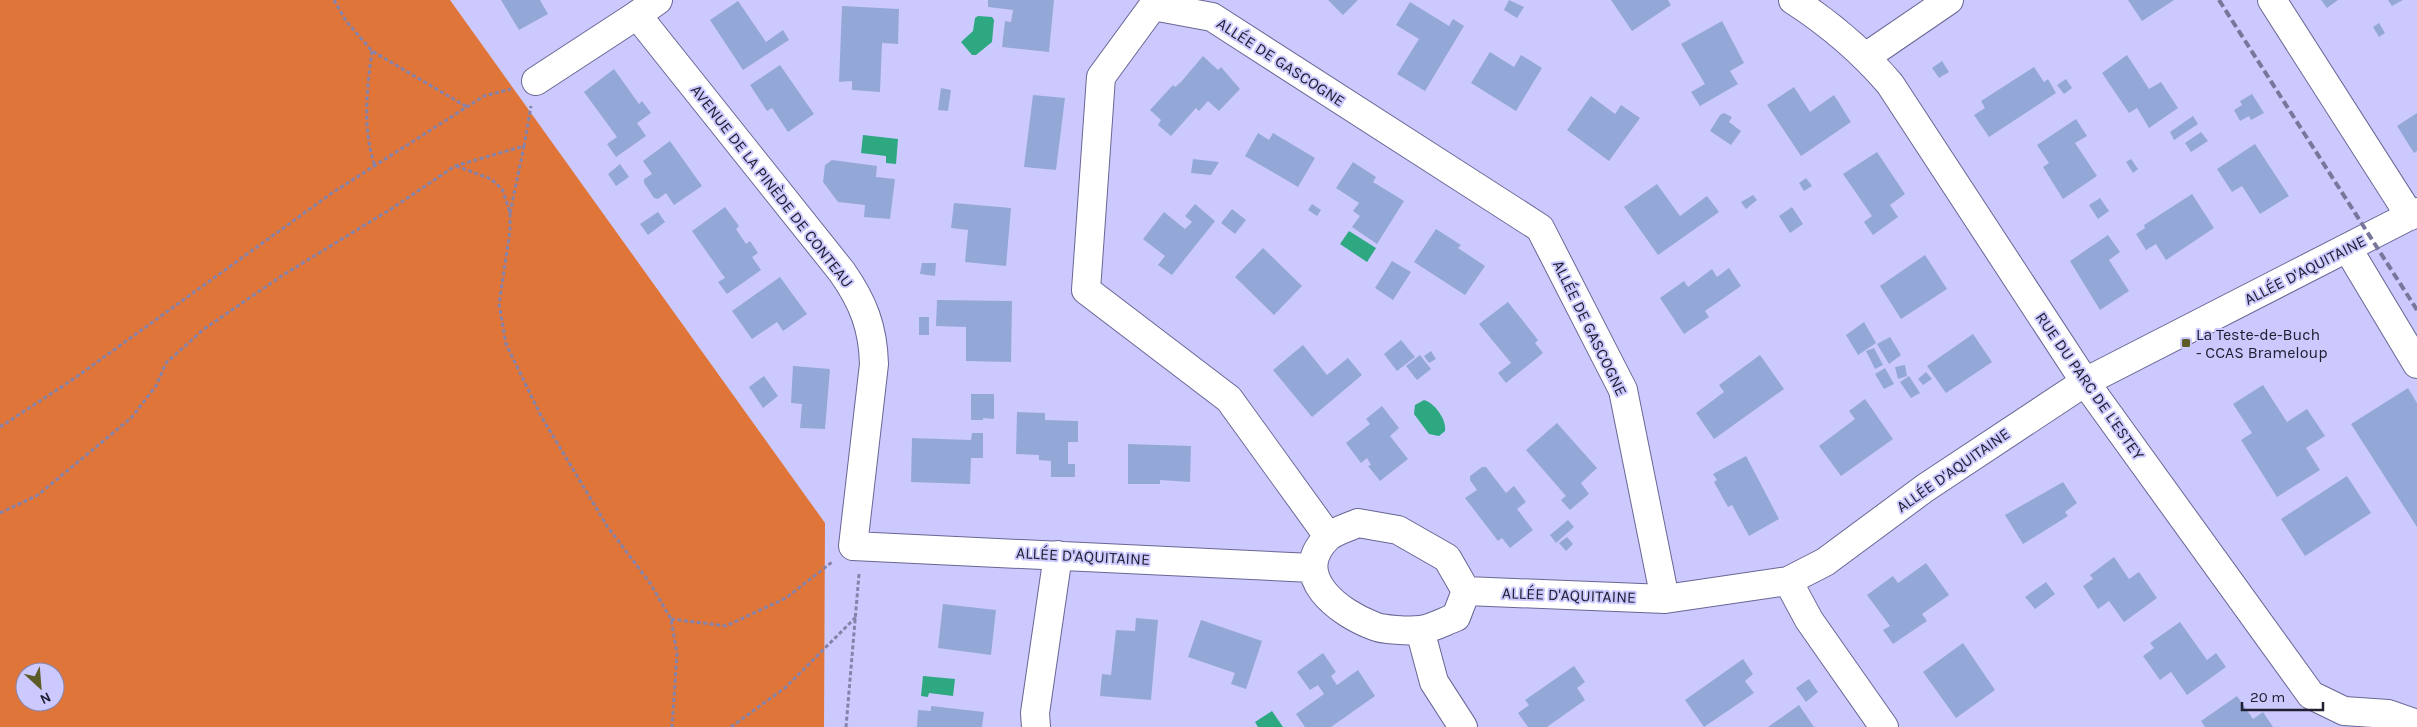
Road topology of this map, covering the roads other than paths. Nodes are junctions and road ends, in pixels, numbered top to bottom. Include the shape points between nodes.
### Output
1 (1793, 0) edge
2 (1949, 0) edge
3 (2272, 0) edge
4 (647, 7) edge
5 (1867, 56) junction
6 (536, 82) road end
7 (2413, 214) edge
8 (2348, 249) junction
9 (2417, 364) edge
10 (2086, 382) junction
11 (1328, 536) junction
12 (853, 546) joint
13 (1058, 554) junction
14 (1312, 568) junction
15 (1788, 581) junction
16 (1466, 592) junction
17 (1665, 598) junction
18 (1420, 630) junction
19 (2417, 724) edge
20 (1036, 727) edge
21 (1464, 727) edge
22 (1884, 727) edge

1 - 5 street, RUE DU PARC DE L'ESTEY
2 - 5 street
3 - 7 street
4 - 6 street
4 - 12 street, AVENUE DE LA PINÈDE DE CONTEAU via 842,272 869,320 874,340 874,364
5 - 10 street, RUE DU PARC DE L'ESTEY via 1890,84
7 - 8 street, ALLÉE D'AQUITAINE
8 - 9 street
8 - 10 street, ALLÉE D'AQUITAINE
10 - 15 street, ALLÉE D'AQUITAINE via 1925,488 1824,562
10 - 19 street, RUE DU PARC DE L'ESTEY via 2311,695 2344,711 2388,714
11 - 14 street via 1315,554
11 - 16 street via 1358,523 1398,530 1447,558
11 - 17 street, ALLÉE DE GASCOGNE via 1229,399 1086,290 1101,77 1153,6 1212,17 1540,228 1623,390
12 - 13 street, ALLÉE D'AQUITAINE
13 - 14 street, ALLÉE D'AQUITAINE
13 - 20 street via 1035,713
14 - 18 street via 1318,583 1341,610 1376,627
15 - 17 street, ALLÉE D'AQUITAINE
15 - 22 street via 1809,620
16 - 17 street, ALLÉE D'AQUITAINE
16 - 18 street via 1456,617
18 - 21 street via 1434,682

